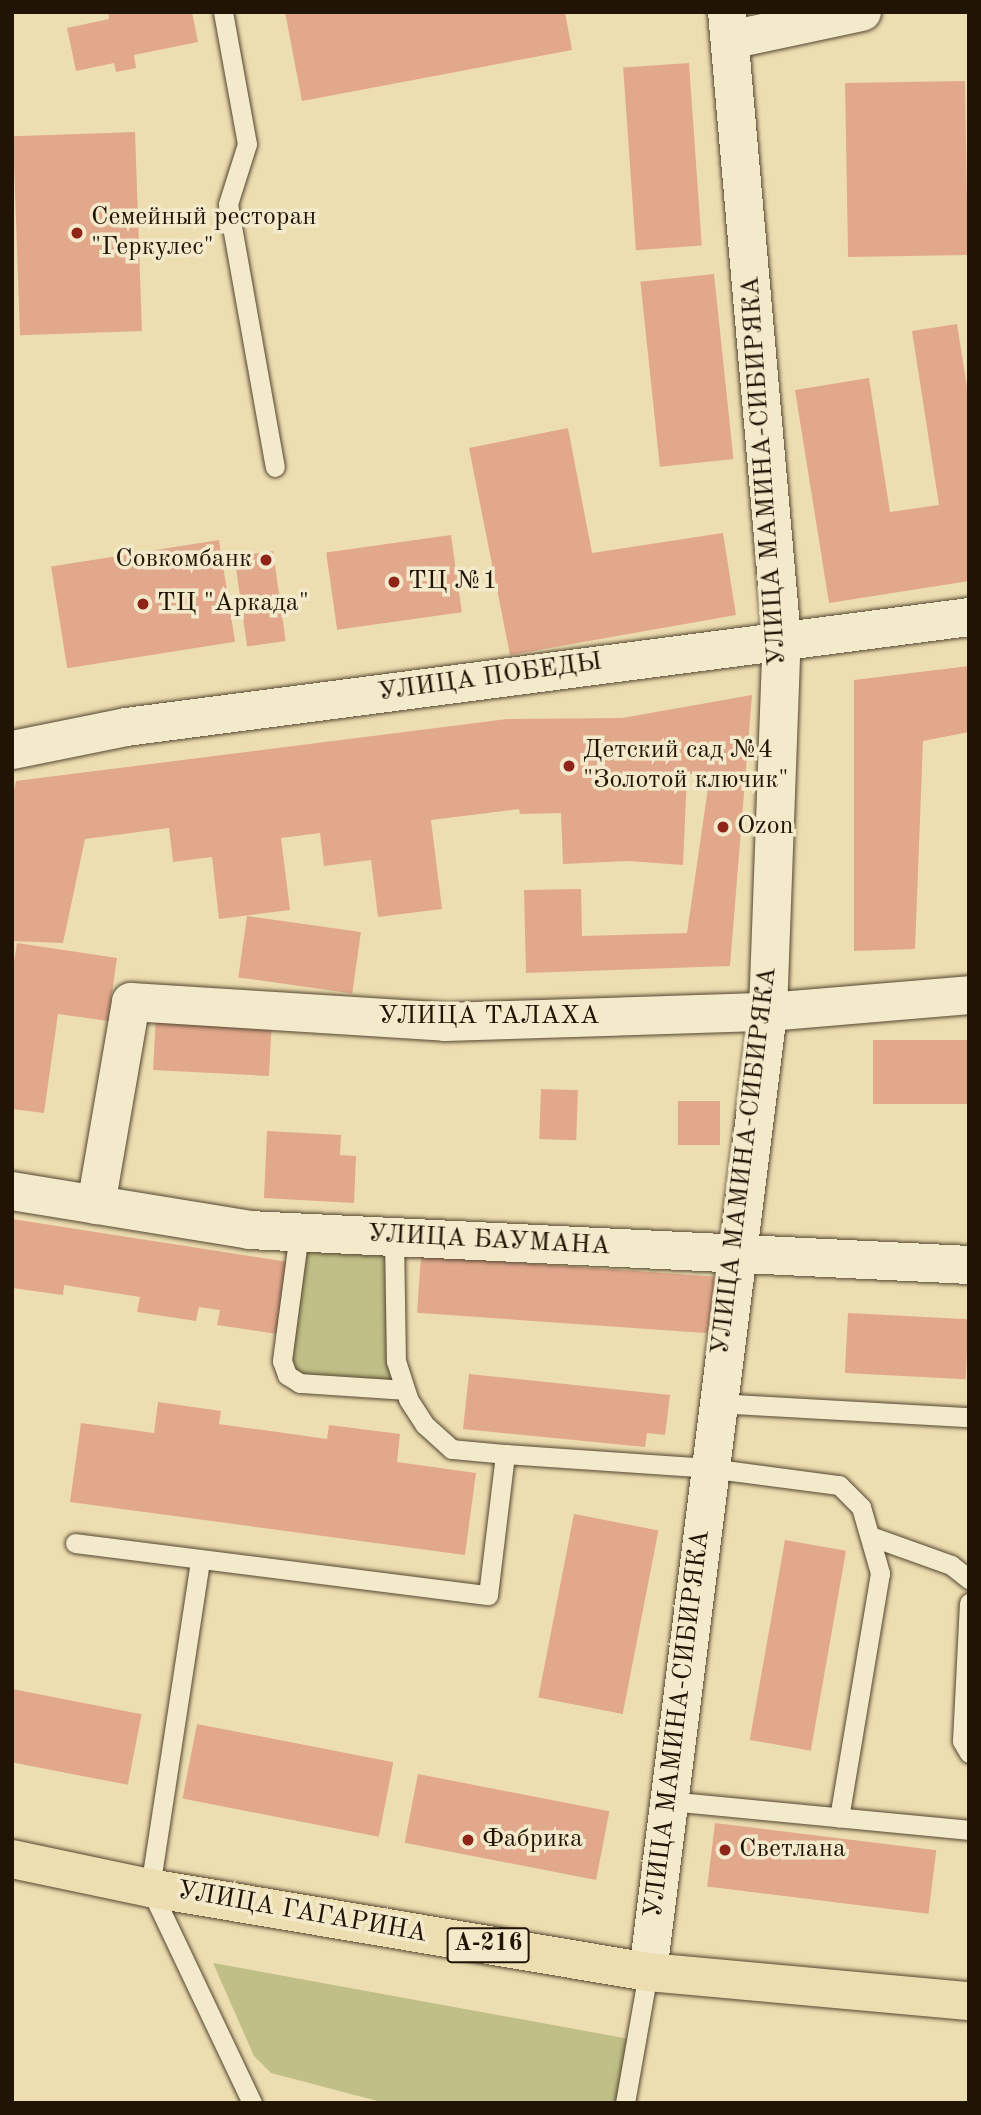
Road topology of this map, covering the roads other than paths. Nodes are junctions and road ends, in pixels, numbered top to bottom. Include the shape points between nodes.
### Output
1 (223, 12) edge
2 (862, 12) edge
3 (729, 26) edge
4 (275, 467) dead end
5 (969, 617) edge
6 (782, 639) junction
7 (12, 750) edge
8 (969, 995) edge
9 (768, 1012) junction
10 (12, 1191) edge
11 (96, 1205) junction
12 (299, 1233) junction
13 (394, 1237) junction
14 (735, 1252) junction
15 (969, 1265) edge
16 (405, 1390) junction
17 (716, 1403) junction
18 (969, 1417) edge
19 (505, 1454) junction
20 (709, 1468) junction
21 (873, 1537) junction
22 (75, 1543) dead end
23 (200, 1561) junction
24 (969, 1579) edge
25 (969, 1603) edge
26 (969, 1752) edge
27 (669, 1801) junction
28 (839, 1818) junction
29 (969, 1830) edge
30 (12, 1859) edge
31 (150, 1888) junction
32 (648, 1972) junction
33 (969, 2001) edge
34 (252, 2103) edge
35 (625, 2103) edge

1 - 4 lane via 247,144 228,204
2 - 3 street
3 - 6 street, УЛИЦА МАМИНА-СИБИРЯКА
5 - 6 street, УЛИЦА ПОБЕДЫ
6 - 7 street, УЛИЦА ПОБЕДЫ via 126,727
6 - 9 street, УЛИЦА МАМИНА-СИБИРЯКА
8 - 9 street, УЛИЦА ТАЛАХА
9 - 11 street, УЛИЦА ТАЛАХА via 446,1022 131,1002
9 - 14 street, УЛИЦА МАМИНА-СИБИРЯКА
10 - 11 street, УЛИЦА БАУМАНА
11 - 12 street, УЛИЦА БАУМАНА via 248,1230
12 - 13 street, УЛИЦА БАУМАНА
12 - 16 lane via 282,1361 287,1375 300,1383
13 - 14 street, УЛИЦА БАУМАНА
13 - 16 lane via 396,1361
14 - 15 street, УЛИЦА БАУМАНА
14 - 17 street, УЛИЦА МАМИНА-СИБИРЯКА
16 - 19 lane via 425,1425 452,1449
17 - 18 lane
17 - 20 street, УЛИЦА МАМИНА-СИБИРЯКА
19 - 20 lane
19 - 23 lane via 488,1595
20 - 21 lane via 839,1485 861,1507
20 - 27 street, УЛИЦА МАМИНА-СИБИРЯКА
21 - 24 lane via 951,1565
21 - 28 lane via 880,1573
22 - 23 lane
23 - 31 lane
25 - 26 lane via 962,1741
27 - 28 lane
27 - 32 street, УЛИЦА МАМИНА-СИБИРЯКА
28 - 29 lane
30 - 31 main road, УЛИЦА ГАГАРИНА / А-216
31 - 32 main road, УЛИЦА ГАГАРИНА / А-216
31 - 34 lane
32 - 33 main road, УЛИЦА ГАГАРИНА / А-216
32 - 35 lane

